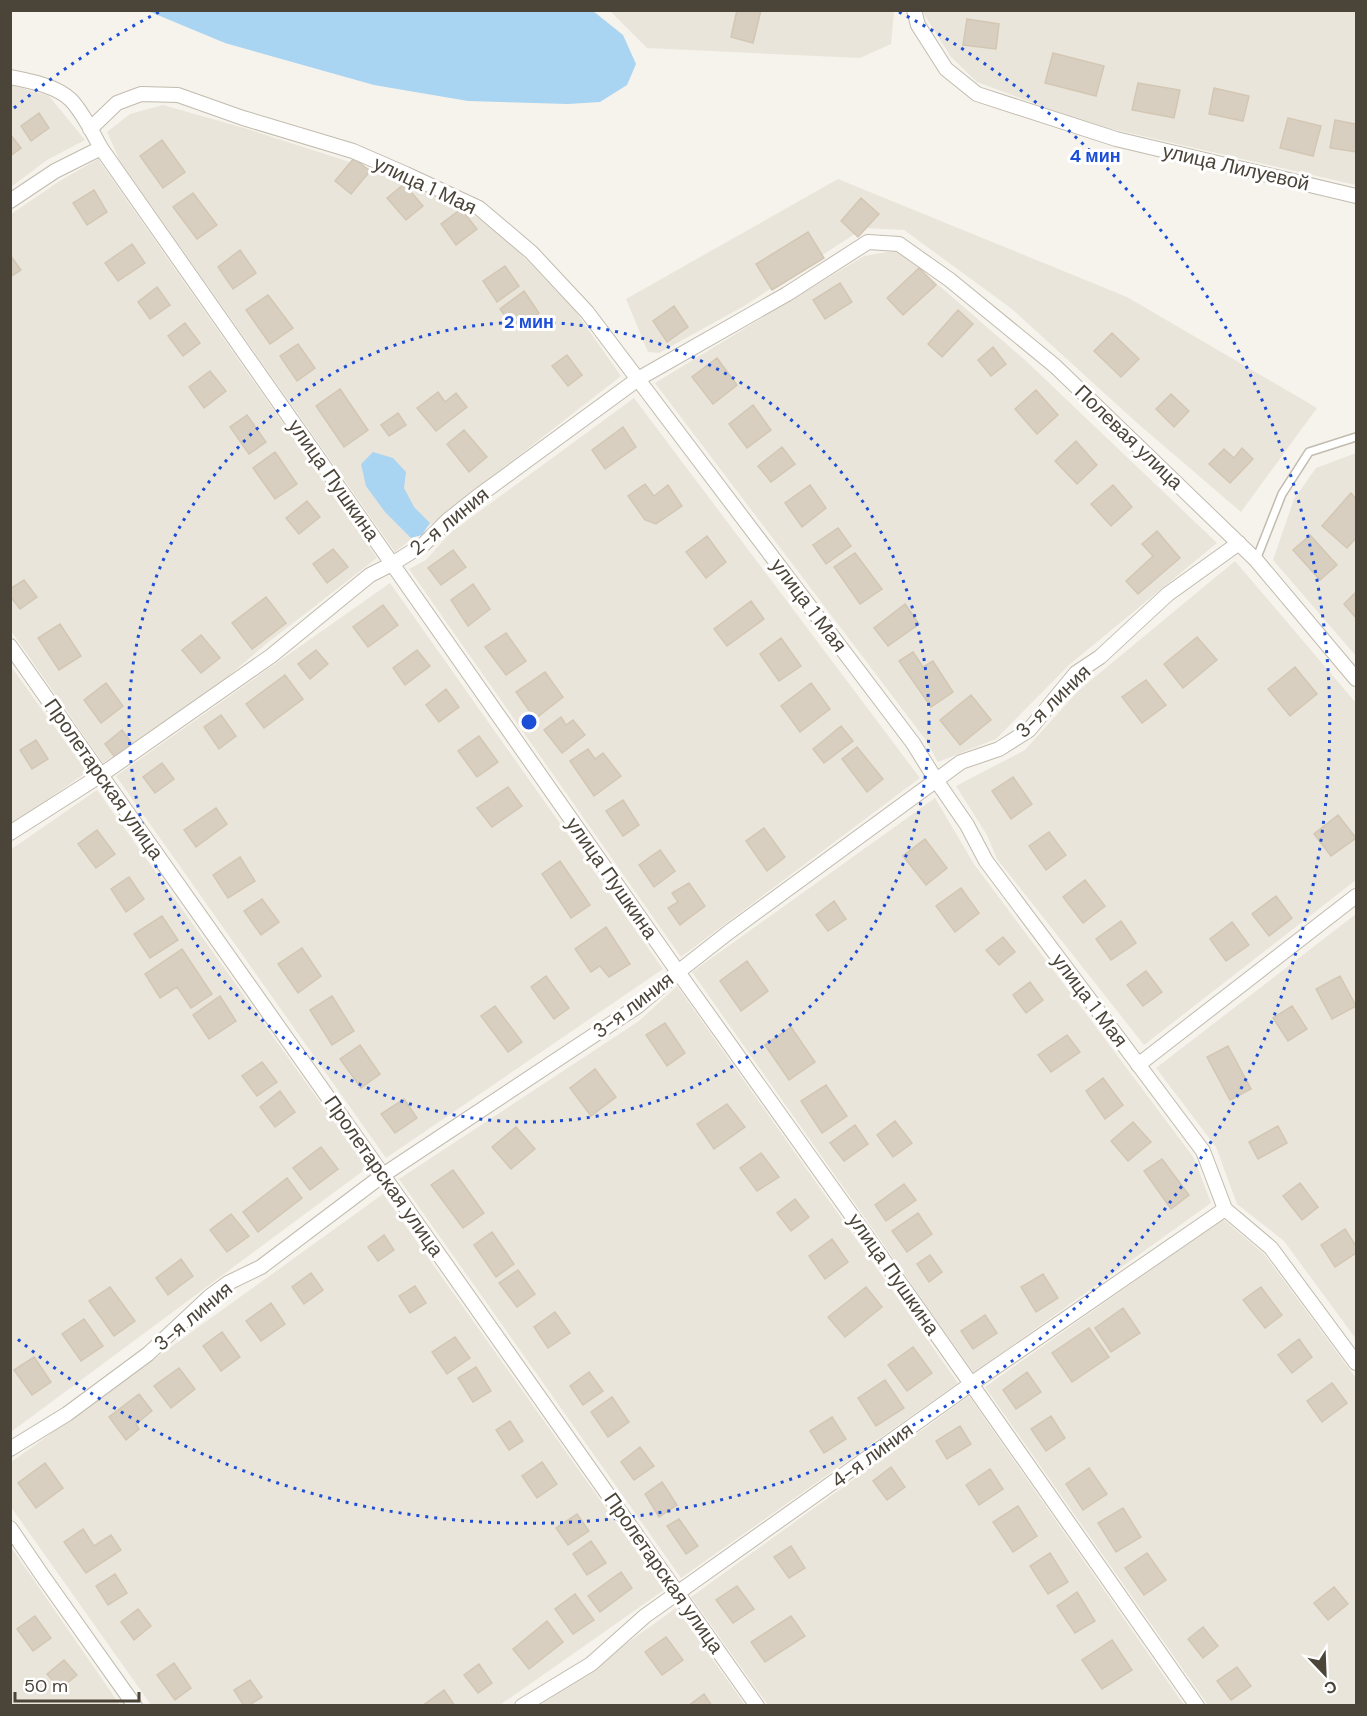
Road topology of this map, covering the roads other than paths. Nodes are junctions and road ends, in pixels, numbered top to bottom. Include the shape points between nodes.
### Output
1 (914, 10) edge
2 (10, 77) edge
3 (90, 129) junction
4 (101, 148) junction
5 (1356, 196) edge
6 (10, 201) edge
7 (868, 242) joint
8 (638, 379) junction
9 (1356, 437) edge
10 (1239, 543) junction
11 (1256, 560) junction
12 (392, 564) junction
13 (10, 646) edge
14 (1356, 679) edge
15 (101, 774) junction
16 (936, 780) junction
17 (10, 833) edge
18 (1356, 896) edge
19 (678, 972) junction
20 (1138, 1065) junction
21 (383, 1175) junction
22 (1225, 1209) junction
23 (1356, 1363) edge
24 (971, 1384) junction
25 (10, 1449) edge
26 (10, 1528) edge
27 (678, 1593) junction
28 (135, 1706) edge
29 (522, 1706) edge
30 (757, 1706) edge
31 (1197, 1706) edge

1 - 5 street, улица Лилуевой via 918,25 946,69 977,94 1116,139
2 - 3 street, улица Пушкина via 56,90 70,100
3 - 4 street, улица Пушкина
3 - 8 street, улица 1 Мая via 117,103 141,94 178,95 353,151 406,174 479,208 531,252 587,312
4 - 6 street via 55,171
4 - 12 street, улица Пушкина
7 - 8 street, 2-я линия via 787,294
7 - 10 street, Полевая улица via 899,244 950,280 1054,366
8 - 12 street, 2-я линия via 477,497 424,544
8 - 16 street, улица 1 Мая via 913,743
9 - 11 lane via 1309,452 1282,494
10 - 11 street, Полевая улица
10 - 16 street, 3-я линия via 1168,594 1076,674 1029,730 999,749 961,762
11 - 14 street, Полевая улица
12 - 15 street, 2-я линия via 370,575 202,706
12 - 19 street, улица Пушкина
13 - 15 street, Пролетарская улица
15 - 17 street, 2-я линия
15 - 21 street, Пролетарская улица
16 - 19 street, 3-я линия
16 - 20 street, улица 1 Мая via 986,861
18 - 20 street
19 - 21 street, 3-я линия via 638,1006
19 - 24 street, улица Пушкина
20 - 22 street, улица 1 Мая via 1203,1151
21 - 25 street, 3-я линия via 261,1267 209,1297 147,1354 67,1414
21 - 27 street, Пролетарская улица
22 - 23 street, улица 1 Мая via 1271,1248
22 - 24 street, 4-я линия
24 - 27 street, 4-я линия
24 - 31 street, улица Пушкина
26 - 28 street
27 - 29 street, 4-я линия via 645,1616 591,1664
27 - 30 street, Пролетарская улица

